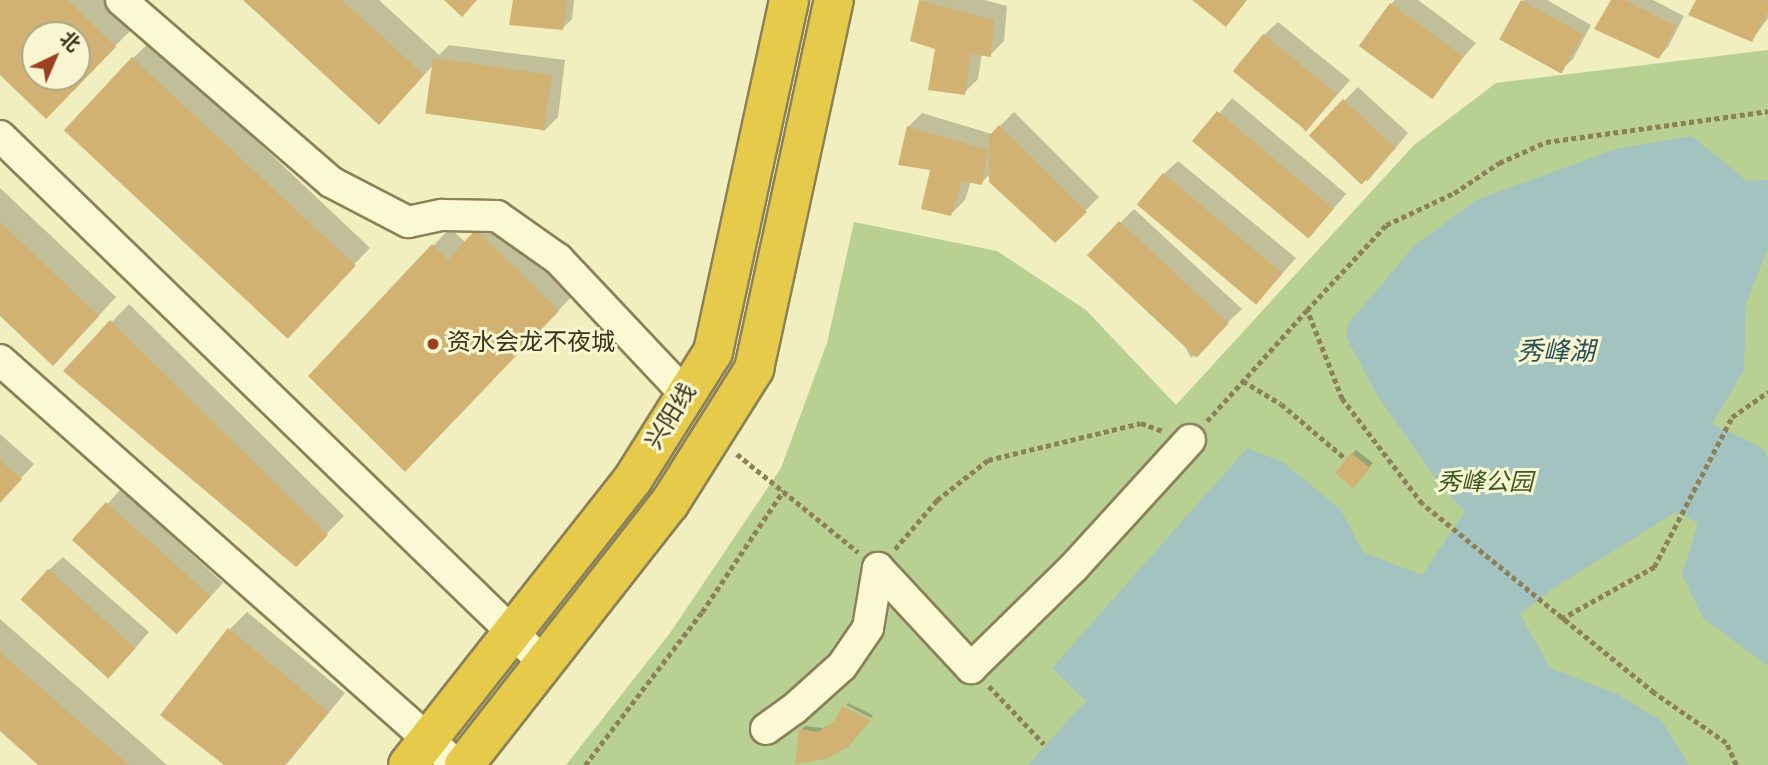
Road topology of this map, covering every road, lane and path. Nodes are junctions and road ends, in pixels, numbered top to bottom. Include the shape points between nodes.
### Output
1 (121, 0) edge
2 (789, 0) edge
3 (834, 0) edge
4 (1768, 111) edge
5 (0, 136) edge
6 (1307, 310) junction
7 (0, 360) edge
8 (1243, 381) junction
9 (1768, 392) edge
10 (686, 395) junction
11 (712, 435) junction
12 (1190, 440) junction
13 (1346, 459) dead end
14 (783, 491) junction
15 (878, 568) junction
16 (1562, 619) junction
17 (512, 632) junction
18 (544, 663) junction
19 (971, 668) junction
20 (766, 729) dead end
21 (1044, 744) dead end
22 (418, 752) edge
23 (457, 765) edge
24 (464, 765) edge
25 (585, 765) edge
26 (1736, 765) edge

1 - 10 street via 331,182 408,222 442,215 497,216 558,259
2 - 10 highway, 兴阳线 via 713,352
3 - 11 highway, 兴阳线 via 754,369
4 - 6 path via 1546,142 1386,225
5 - 17 street
6 - 8 path
6 - 16 path via 1342,400 1422,504
7 - 22 street
8 - 12 path
8 - 13 path via 1281,404
9 - 16 path via 1732,417 1654,567
10 - 17 highway, 兴阳线 via 634,479
11 - 14 path
11 - 18 highway, 兴阳线 via 669,504
12 - 15 path via 1141,423 988,460 937,500
12 - 19 street via 1074,567
14 - 15 path
14 - 25 path via 702,612
15 - 19 street
15 - 20 street via 868,628 842,666
16 - 26 path via 1726,743
17 - 18 street
17 - 22 highway, 兴阳线
18 - 24 highway, 兴阳线
19 - 21 path
22 - 23 street

